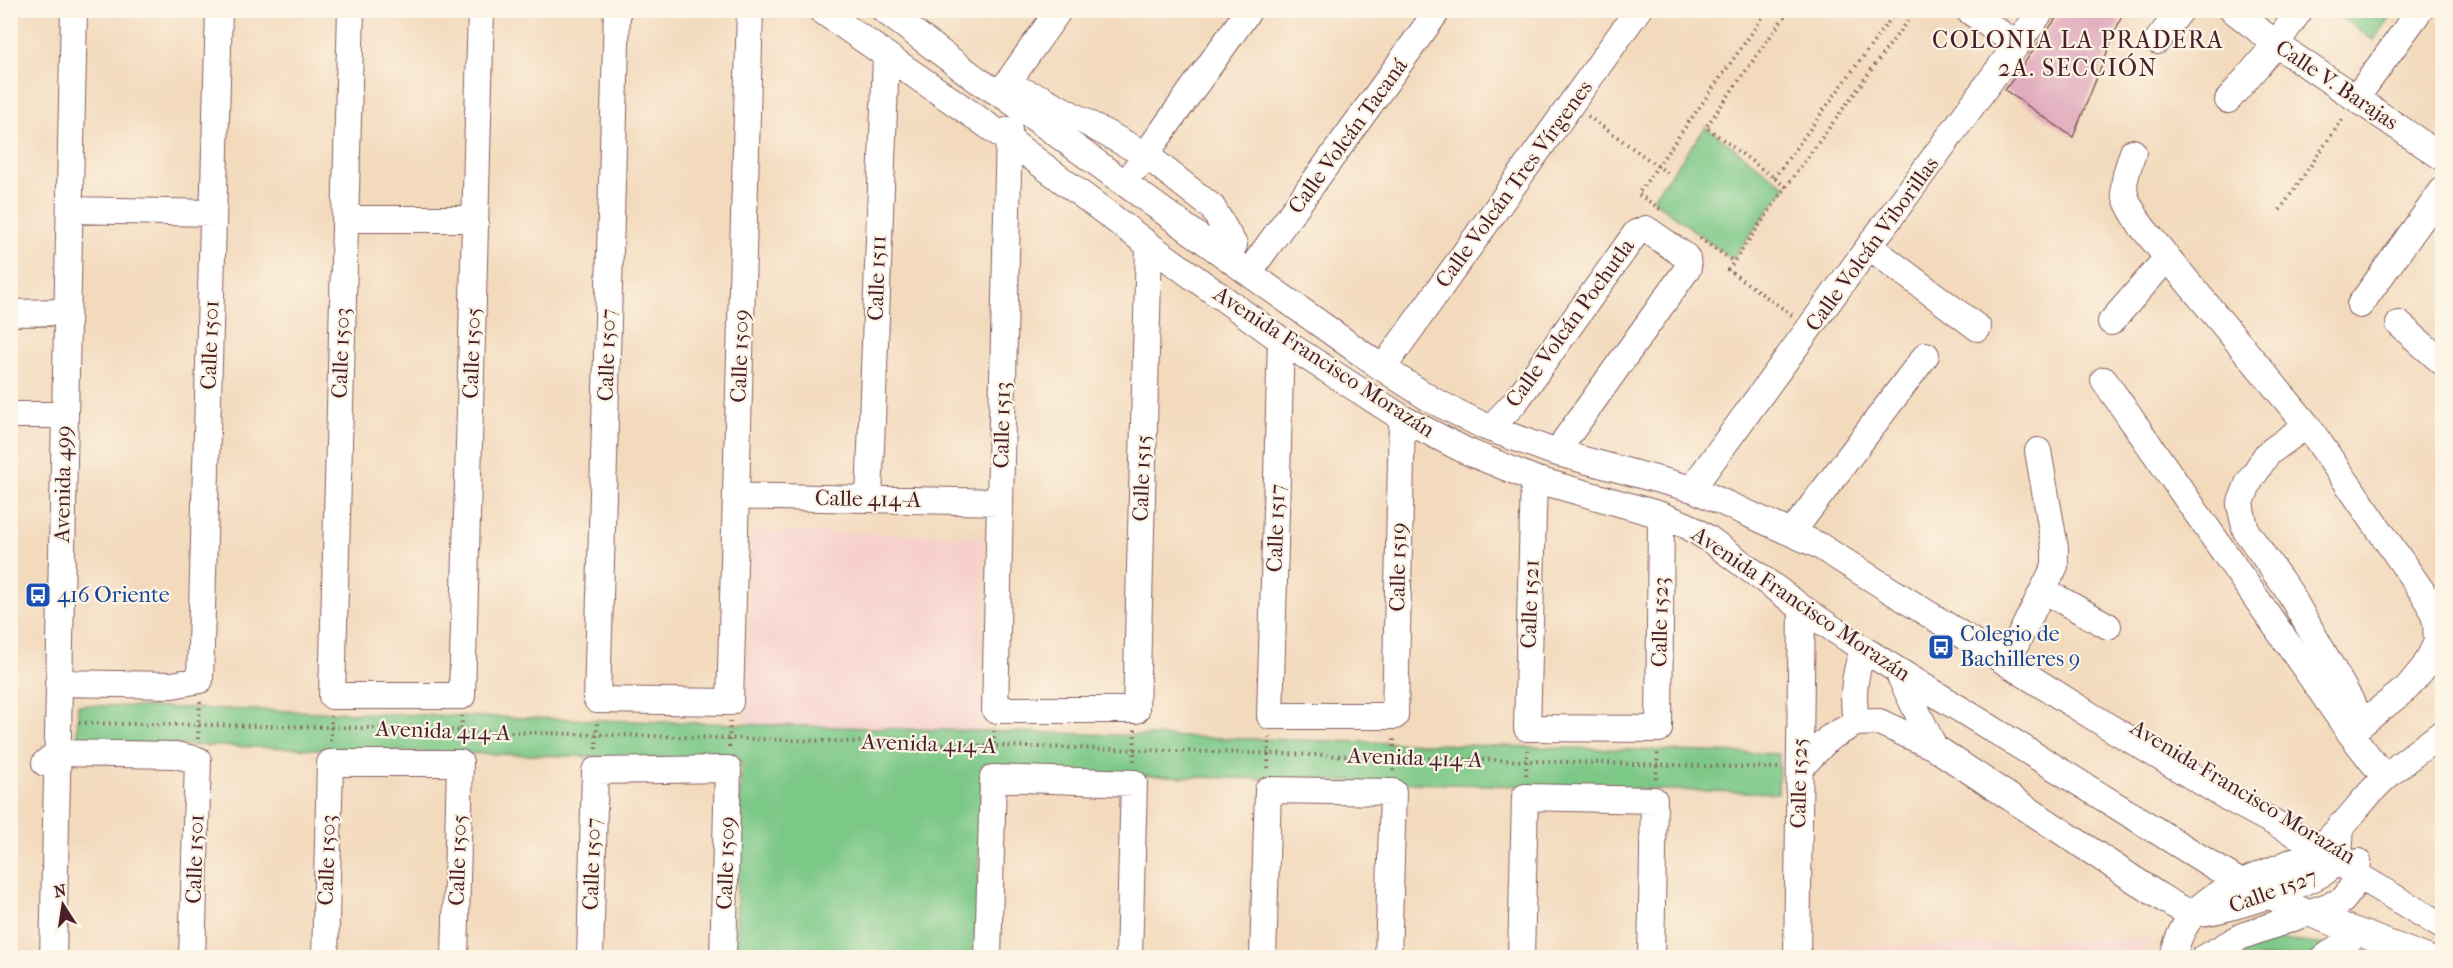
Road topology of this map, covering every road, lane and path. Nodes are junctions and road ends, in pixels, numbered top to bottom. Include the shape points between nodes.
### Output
1 (74, 10) edge
2 (219, 10) edge
3 (351, 10) edge
4 (481, 10) edge
5 (617, 10) edge
6 (750, 10) edge
7 (821, 10) edge
8 (845, 10) edge
9 (884, 10) edge
10 (899, 10) edge
11 (1059, 10) edge
12 (1249, 10) edge
13 (1438, 10) edge
14 (1638, 10) edge
15 (1768, 10) edge
16 (1790, 10) edge
17 (1897, 10) edge
18 (1915, 10) edge
19 (1968, 10) edge
20 (2042, 10) edge
21 (2181, 10) edge
22 (2233, 10) edge
23 (2300, 10) edge
24 (2420, 10) edge
25 (2157, 41) dead end
26 (2276, 44) junction
27 (2017, 45) junction
28 (886, 57) junction
29 (1006, 92) junction
30 (2357, 97) junction
31 (2228, 100) dead end
32 (1571, 104) junction
33 (1009, 133) junction
34 (2133, 152) dead end
35 (2442, 157) edge
36 (1139, 164) junction
37 (1658, 166) junction
38 (1670, 175) dead end
39 (1774, 178) dead end
40 (1786, 187) junction
41 (2442, 191) edge
42 (70, 210) junction
43 (2280, 210) dead end
44 (213, 213) junction
45 (1667, 214) dead end
46 (345, 219) junction
47 (476, 219) junction
48 (1696, 234) dead end
49 (1149, 245) junction
50 (1870, 247) junction
51 (2167, 258) junction
52 (1257, 261) junction
53 (1734, 262) junction
54 (2360, 305) dead end
55 (67, 312) junction
56 (10, 313) edge
57 (2111, 322) dead end
58 (2399, 324) dead end
59 (1811, 328) junction
60 (1978, 328) dead end
61 (1281, 340) junction
62 (1926, 355) dead end
63 (1390, 358) junction
64 (2442, 362) edge
65 (2104, 380) dead end
66 (10, 415) edge
67 (64, 415) junction
68 (1402, 418) junction
69 (1499, 418) junction
70 (2307, 425) junction
71 (1565, 440) junction
72 (2038, 451) dead end
73 (1701, 476) junction
74 (1534, 479) junction
75 (736, 496) junction
76 (869, 499) junction
77 (1000, 502) junction
78 (1662, 515) junction
79 (1799, 524) junction
80 (2043, 590) junction
81 (1802, 608) junction
82 (2108, 626) dead end
83 (1863, 649) junction
84 (2012, 652) junction
85 (1896, 670) junction
86 (200, 680) junction
87 (58, 683) junction
88 (332, 696) junction
89 (462, 696) junction
90 (597, 700) junction
91 (730, 702) junction
92 (995, 710) junction
93 (1136, 710) junction
94 (1270, 716) junction
95 (1395, 716) junction
96 (58, 722) junction
97 (1856, 723) junction
98 (199, 725) junction
99 (331, 727) junction
100 (2356, 727) junction
101 (1527, 728) junction
102 (1659, 729) junction
103 (461, 732) junction
104 (2442, 733) edge
105 (596, 736) junction
106 (729, 738) junction
107 (994, 746) junction
108 (1934, 747) junction
109 (1135, 750) junction
110 (57, 753) junction
111 (1269, 754) junction
112 (1393, 757) junction
113 (198, 760) junction
114 (1526, 760) junction
115 (330, 763) junction
116 (460, 763) junction
117 (1657, 764) junction
118 (1800, 768) junction
119 (728, 769) junction
120 (595, 771) junction
121 (993, 778) junction
122 (2385, 778) junction
123 (1134, 783) junction
124 (1268, 790) junction
125 (1393, 792) junction
126 (1525, 797) junction
127 (1654, 800) junction
128 (2339, 851) junction
129 (2263, 885) junction
130 (2316, 911) junction
131 (2442, 912) edge
132 (2194, 913) junction
133 (2442, 926) edge
134 (2358, 933) junction
135 (2442, 950) edge
136 (38, 957) edge
137 (53, 957) edge
138 (192, 957) edge
139 (325, 957) edge
140 (455, 957) edge
141 (590, 957) edge
142 (723, 957) edge
143 (988, 957) edge
144 (1129, 957) edge
145 (1263, 957) edge
146 (1388, 957) edge
147 (1521, 957) edge
148 (1651, 957) edge
149 (1797, 957) edge
150 (2174, 957) edge
151 (2204, 957) edge
152 (2324, 957) edge
153 (2427, 957) edge

1 - 42 street, Avenida 499
2 - 44 street, Calle 1501
3 - 46 street, Calle 1503
4 - 47 street, Calle 1505
5 - 90 street, Calle 1507
6 - 75 street, Calle 1509
7 - 28 street, Avenida Francisco Morazán
8 - 33 street
9 - 29 street via 979,81
10 - 29 street, Avenida Francisco Morazán
11 - 29 street
12 - 36 street
13 - 52 street, Calle Volcán Tacaná
14 - 32 street, Calle Volcán Tres Vírgenes
15 - 37 path
16 - 40 path via 1706,127
17 - 39 path
18 - 40 path
19 - 27 street
20 - 27 street, Calle Volcán Viborillas
21 - 25 street
22 - 26 street, Calle V. Barajas
23 - 26 street
24 - 30 street
26 - 30 street, Calle V. Barajas
26 - 31 street
27 - 50 street, Calle Volcán Viborillas
28 - 33 street, Avenida Francisco Morazán
28 - 76 street, Calle 1511
29 - 33 street, Calle 1513
29 - 36 street, Avenida Francisco Morazán
29 - 128 street via 1255,278 1432,400 1486,427 1554,452 1693,489 1793,533 2230,799
30 - 35 street, Calle V. Barajas
30 - 43 path
32 - 37 path
32 - 63 street, Calle Volcán Tres Vírgenes
33 - 49 street, Avenida Francisco Morazán
33 - 77 street, Calle 1513
33 - 129 street via 1420,416 1485,448 1541,468 1677,504 1709,519 1902,663
34 - 51 street via 2123,182 2125,199
36 - 52 street, Avenida Francisco Morazán
37 - 38 path
37 - 45 path via 1638,194
40 - 53 path
41 - 54 street
42 - 44 street
42 - 55 street, Avenida 499
44 - 86 street, Calle 1501
46 - 47 street
46 - 88 street, Calle 1503
47 - 89 street, Calle 1505
48 - 53 path
49 - 61 street, Avenida Francisco Morazán
49 - 93 street, Calle 1515
50 - 59 street, Calle Volcán Viborillas
50 - 60 street
51 - 57 street
51 - 70 street
52 - 63 street, Avenida Francisco Morazán
53 - 59 path via 1728,270
55 - 56 street
55 - 67 street, Avenida 499
58 - 64 street
59 - 73 street, Calle Volcán Viborillas
61 - 68 street, Avenida Francisco Morazán
61 - 94 street, Calle 1517
62 - 79 street
63 - 69 street, Avenida Francisco Morazán
65 - 100 street
66 - 67 street
67 - 87 street, Avenida 499
68 - 74 street, Avenida Francisco Morazán via 1466,451
68 - 95 street, Calle 1519
69 - 71 street, Avenida Francisco Morazán
69 - 71 street, Calle Volcán Pochutla via 1516,401 1636,233 1649,230 1684,256 1689,263 1686,272
70 - 100 street via 2267,454 2240,505 2246,531 2289,592
70 - 100 street via 2430,603 2436,622 2437,642 2425,666 2407,688
71 - 73 street, Avenida Francisco Morazán
72 - 80 street via 2055,548 2055,566
73 - 79 street, Avenida Francisco Morazán
74 - 78 street, Avenida Francisco Morazán
74 - 101 street, Calle 1521
75 - 76 street, Calle 414-A
75 - 91 street, Calle 1509
76 - 77 street, Calle 414-A
77 - 92 street, Calle 1513
78 - 81 street, Avenida Francisco Morazán via 1709,539
78 - 102 street, Calle 1523
79 - 84 street, Avenida Francisco Morazán
80 - 82 street
80 - 84 street
81 - 83 street, Avenida Francisco Morazán
81 - 118 street, Calle 1525
83 - 85 street, Avenida Francisco Morazán
83 - 97 street via 1852,696
84 - 128 street, Avenida Francisco Morazán
85 - 108 street
85 - 129 street, Avenida Francisco Morazán
86 - 87 street via 172,685
86 - 98 path
87 - 96 street, Avenida 499
88 - 89 street, Avenida 414-A
88 - 99 path
89 - 103 path
90 - 91 street
90 - 105 path
91 - 106 path
92 - 93 street, Avenida 414-A
92 - 107 path
93 - 109 path
94 - 95 street, Avenida 414-A
94 - 111 path
95 - 112 path
96 - 98 path, Avenida 414-A
96 - 110 street, Avenida 499
97 - 108 street via 1878,722
97 - 118 street via 1829,738
98 - 99 path, Avenida 414-A
98 - 113 path
99 - 103 path, Avenida 414-A
99 - 115 path
100 - 122 street
101 - 102 street
101 - 114 path
102 - 117 path
103 - 105 path, Avenida 414-A
103 - 116 path
104 - 122 street
105 - 106 path, Avenida 414-A
105 - 120 path
106 - 107 path, Avenida 414-A
106 - 119 path
107 - 109 path, Avenida 414-A
107 - 121 path
108 - 132 street via 2173,905
109 - 111 path, Avenida 414-A
109 - 123 path
110 - 113 street via 175,755
110 - 136 street via 41,766
110 - 137 street, Avenida 499
111 - 112 path, Avenida 414-A
111 - 124 path
112 - 114 path, Avenida 414-A
112 - 125 path
113 - 138 street, Calle 1501
114 - 117 path, Avenida 414-A
114 - 126 path
115 - 116 street, Avenida 414-A
115 - 139 street, Calle 1503
116 - 140 street, Calle 1505
117 - 118 path, Avenida 414-A
117 - 127 path
118 - 149 street, Calle 1525
119 - 120 street
119 - 142 street, Calle 1509
120 - 141 street, Calle 1507
121 - 123 street, Avenida 414-A
121 - 143 street
122 - 128 street
123 - 144 street
124 - 125 street, Avenida 414-A
124 - 145 street
125 - 146 street
126 - 127 street
126 - 147 street
127 - 148 street
128 - 129 street, Calle 1527 via 2326,871
128 - 130 street via 2351,891 2342,901
128 - 131 street, Avenida Francisco Morazán
128 - 133 street
129 - 130 street, Avenida Francisco Morazán
129 - 132 street, Calle 1527 via 2212,897
130 - 134 street, Avenida Francisco Morazán
130 - 135 street
130 - 151 street via 2242,936
132 - 150 street, Calle 1527 via 2182,928
134 - 152 street
134 - 153 street, Avenida Francisco Morazán

